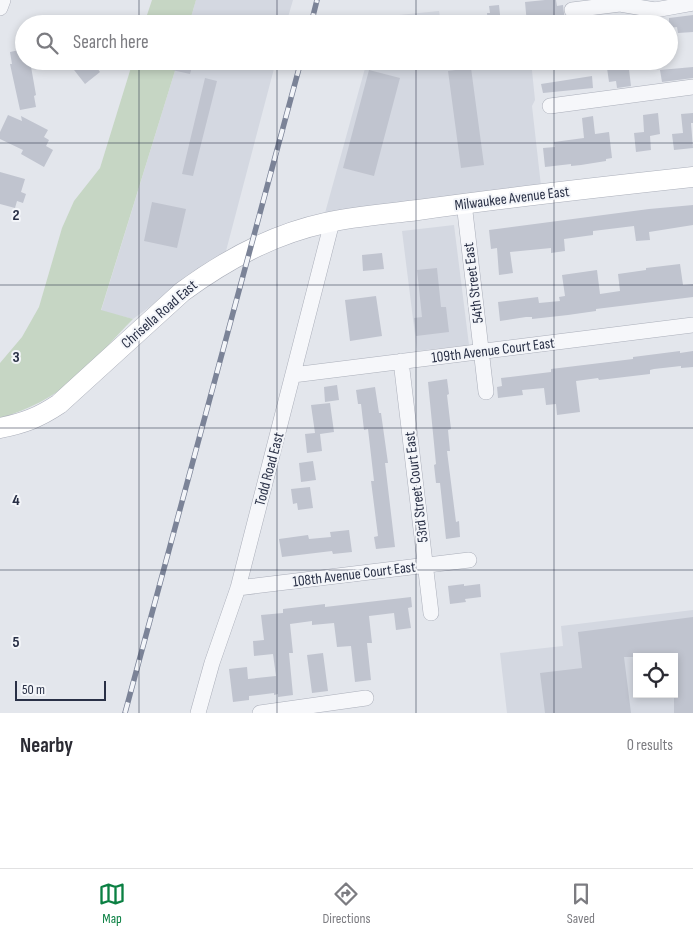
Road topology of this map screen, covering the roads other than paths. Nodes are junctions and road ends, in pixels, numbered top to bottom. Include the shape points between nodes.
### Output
1 (2, 0) edge
2 (693, 3) edge
3 (0, 8) edge
4 (572, 10) dead end
5 (693, 87) edge
6 (550, 106) dead end
7 (693, 177) edge
8 (464, 203) junction
9 (332, 222) junction
10 (693, 325) edge
11 (482, 350) junction
12 (401, 361) junction
13 (293, 375) junction
14 (486, 392) dead end
15 (0, 428) edge
16 (470, 560) dead end
17 (425, 565) junction
18 (238, 588) junction
19 (430, 613) dead end
20 (366, 698) dead end
21 (198, 713) edge
22 (260, 713) edge

1 - 3 street
2 - 4 street via 655,10 620,4
5 - 6 street
7 - 8 street, Milwaukee Avenue East
8 - 9 street, Milwaukee Avenue East
8 - 11 street, 54th Street East
9 - 13 street, Todd Road East
9 - 15 street, Chrisella Road East via 276,239 198,280 166,305 59,404 39,417
10 - 11 street, 109th Avenue Court East
11 - 12 street, 109th Avenue Court East
11 - 14 street, 54th Street East
12 - 13 street, 109th Avenue Court East
12 - 17 street, 53rd Street Court East
13 - 18 street, Todd Road East
16 - 17 street, 108th Avenue Court East
17 - 18 street, 108th Avenue Court East
17 - 19 street, 53rd Street Court East
18 - 21 street, Todd Road East
20 - 22 street

